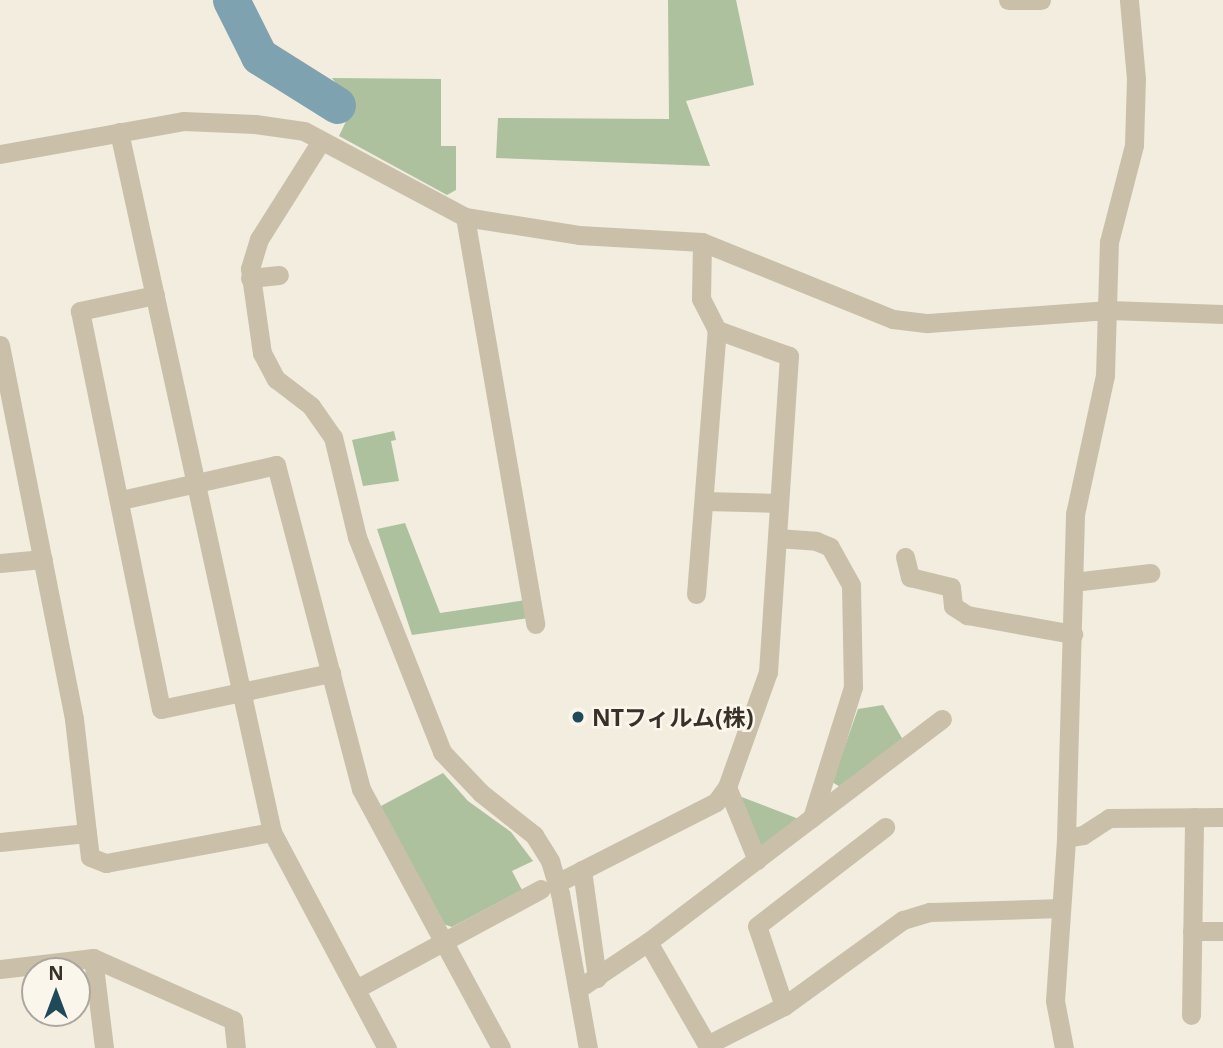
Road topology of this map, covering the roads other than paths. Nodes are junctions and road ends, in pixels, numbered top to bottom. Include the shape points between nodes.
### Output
1 (1041, 0) edge
2 (1129, 0) edge
3 (1008, 1) edge
4 (120, 132) junction
5 (321, 141) junction
6 (0, 154) edge
7 (465, 217) junction
8 (702, 242) junction
9 (279, 275) dead end
10 (250, 278) junction
11 (155, 295) junction
12 (1109, 310) junction
13 (1223, 314) edge
14 (717, 330) junction
15 (0, 345) edge
16 (197, 483) junction
17 (121, 500) junction
18 (705, 501) junction
19 (779, 503) junction
20 (777, 538) junction
21 (905, 557) dead end
22 (43, 559) junction
23 (0, 563) edge
24 (1150, 573) dead end
25 (1073, 582) junction
26 (696, 594) dead end
27 (535, 624) dead end
28 (1073, 634) junction
29 (331, 673) junction
30 (241, 692) junction
31 (942, 719) dead end
32 (727, 788) junction
33 (1194, 817) junction
34 (1223, 817) edge
35 (812, 818) junction
36 (886, 827) dead end
37 (272, 832) junction
38 (87, 833) junction
39 (1066, 838) junction
40 (0, 842) edge
41 (757, 860) junction
42 (582, 870) junction
43 (549, 886) junction
44 (1061, 908) junction
45 (1192, 931) junction
46 (1223, 931) edge
47 (443, 940) junction
48 (648, 942) junction
49 (93, 958) junction
50 (0, 969) edge
51 (597, 978) junction
52 (356, 989) junction
53 (578, 989) junction
54 (783, 1006) junction
55 (1191, 1015) dead end
56 (708, 1046) edge
57 (104, 1048) edge
58 (236, 1048) edge
59 (387, 1048) edge
60 (501, 1048) edge
61 (588, 1048) edge
62 (1064, 1048) edge

1 - 3 street
2 - 12 street via 1136,79 1134,145 1109,242
4 - 5 street via 183,121 256,124 304,131
4 - 6 street
4 - 11 street
5 - 7 street
5 - 10 street via 259,239
7 - 8 street via 579,235
7 - 27 street
8 - 12 street via 893,318 928,323
8 - 14 street via 701,299
9 - 10 street
10 - 43 street via 262,353 276,379 312,405 333,437 356,537 442,752 481,793 534,835
11 - 16 street
11 - 17 street via 80,311
12 - 13 street
12 - 25 street via 1105,375 1075,514
14 - 18 street
14 - 19 street via 789,356
15 - 22 street
16 - 17 street
16 - 29 street via 276,465
16 - 30 street
17 - 30 street via 161,709
18 - 19 street
18 - 26 street
19 - 20 street
20 - 32 street via 768,672
20 - 35 street via 816,541 830,547 851,585 853,687
21 - 28 street via 910,577 951,587 953,606 967,615
22 - 23 street
22 - 38 street via 74,719
24 - 25 street
25 - 28 street
28 - 39 street
29 - 30 street
29 - 47 street via 361,789
30 - 37 street
31 - 35 street
32 - 41 street
32 - 42 street via 716,802
33 - 34 street
33 - 39 street via 1109,818 1083,835
33 - 45 street
35 - 41 street
36 - 54 street via 757,926
37 - 38 street via 106,863 90,857
37 - 52 street
38 - 40 street
39 - 44 street
41 - 48 street
42 - 43 street
42 - 51 street
43 - 47 street
43 - 53 street
44 - 54 street via 930,912 903,920
44 - 62 street via 1055,1010
45 - 46 street
45 - 55 street
47 - 52 street
47 - 60 street
48 - 51 street
48 - 56 street
49 - 50 street
49 - 57 street
49 - 58 street via 233,1020
51 - 53 street
52 - 59 street
53 - 61 street
54 - 56 street

